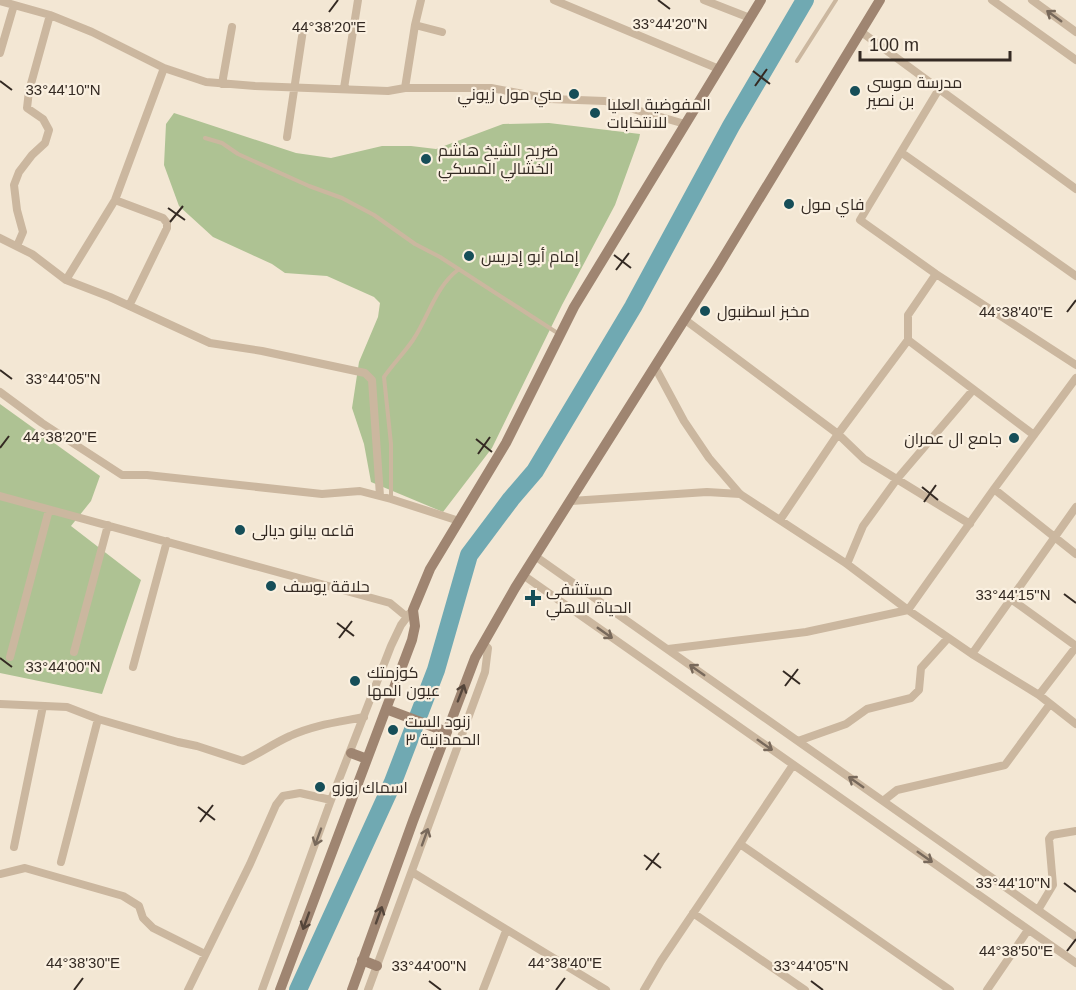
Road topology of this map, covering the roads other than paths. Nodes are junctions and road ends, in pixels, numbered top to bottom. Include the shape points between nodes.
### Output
1 (358, 0) edge
2 (421, 0) edge
3 (554, 0) edge
4 (704, 0) edge
5 (761, 0) edge
6 (836, 0) edge
7 (880, 0) edge
8 (992, 0) edge
9 (1032, 0) edge
10 (0, 1) edge
11 (565, 2) edge
12 (14, 5) junction
13 (50, 15) junction
14 (750, 18) junction
15 (416, 25) junction
16 (232, 27) dead end
17 (303, 30) dead end
18 (860, 31) junction
19 (442, 32) dead end
20 (1076, 32) edge
21 (0, 53) edge
22 (1076, 60) edge
23 (797, 61) dead end
24 (164, 68) junction
25 (719, 69) junction
26 (222, 84) junction
27 (295, 87) junction
28 (344, 88) junction
29 (405, 88) junction
30 (939, 89) junction
31 (685, 124) junction
32 (288, 137) dead end
33 (205, 138) dead end
34 (902, 153) junction
35 (1076, 189) edge
36 (115, 200) junction
37 (0, 238) edge
38 (17, 246) junction
39 (459, 269) junction
40 (936, 273) junction
41 (1076, 276) edge
42 (66, 280) junction
43 (129, 306) junction
44 (684, 320) junction
45 (560, 335) junction
46 (908, 340) junction
47 (1076, 365) edge
48 (655, 367) junction
49 (1076, 378) edge
50 (972, 390) junction
51 (0, 392) edge
52 (838, 434) junction
53 (1034, 435) junction
54 (897, 479) junction
55 (994, 489) junction
56 (740, 494) junction
57 (0, 496) edge
58 (380, 496) junction
59 (392, 499) junction
60 (570, 501) junction
61 (1076, 507) edge
62 (49, 510) junction
63 (780, 520) junction
64 (459, 521) junction
65 (970, 524) junction
66 (108, 525) junction
67 (1054, 538) junction
68 (167, 541) junction
69 (1076, 555) edge
70 (535, 556) junction
71 (847, 564) junction
72 (523, 575) junction
73 (1011, 599) junction
74 (908, 610) junction
75 (410, 613) junction
76 (948, 638) junction
77 (483, 643) junction
78 (1076, 647) edge
79 (668, 650) junction
80 (74, 652) dead end
81 (972, 654) junction
82 (10, 657) dead end
83 (133, 667) dead end
84 (1039, 695) junction
85 (0, 704) edge
86 (1050, 704) junction
87 (43, 706) junction
88 (386, 708) junction
89 (364, 717) junction
90 (98, 719) junction
91 (1076, 724) edge
92 (447, 732) junction
93 (798, 741) junction
94 (351, 753) junction
95 (367, 759) junction
96 (793, 765) junction
97 (332, 800) junction
98 (883, 801) junction
99 (1076, 831) edge
100 (740, 844) junction
101 (14, 847) dead end
102 (61, 862) dead end
103 (412, 872) junction
104 (0, 874) edge
105 (1038, 910) junction
106 (693, 913) junction
107 (1028, 930) junction
108 (506, 931) junction
109 (1076, 937) edge
110 (205, 954) junction
111 (362, 960) junction
112 (1076, 963) edge
113 (377, 966) junction
114 (188, 990) edge
115 (262, 990) edge
116 (280, 990) edge
117 (352, 990) edge
118 (368, 990) edge
119 (483, 990) edge
120 (606, 990) edge
121 (644, 990) edge
122 (805, 990) edge
123 (950, 990) edge
124 (987, 990) edge

1 - 28 street
2 - 15 street
3 - 11 street
4 - 14 street
5 - 14 street
6 - 23 lane
7 - 18 street
8 - 22 street
20 -> 9 street
10 - 12 street
11 - 25 street
12 - 13 street
12 - 21 street
13 - 24 street
13 - 38 street via 27,108 43,119 49,130 45,143 19,172 14,186 23,232
14 - 25 street
15 - 19 street
15 - 29 street
16 - 26 street
17 - 27 street
18 - 30 street
18 - 44 street
24 - 26 street
24 - 36 street
25 - 31 street
26 - 27 street
27 - 28 street
27 - 32 street
28 - 29 street
29 - 31 street via 491,88 550,99 605,101
30 - 34 street
30 - 35 street
31 - 45 street
33 - 39 lane via 342,198
34 - 40 street via 860,220
34 - 41 street
36 - 42 street
36 - 43 street via 167,223
37 - 38 street
38 - 42 street
39 - 45 lane
39 - 59 lane via 448,277 413,339 384,378
40 - 46 street via 908,315
40 - 47 street
42 - 43 street
43 - 58 street via 210,343 365,373 372,380
44 - 48 street
44 - 52 street
45 - 64 street via 506,443
46 - 50 street
46 - 52 street
48 - 56 street via 684,421
48 - 60 street
49 - 53 street
50 - 53 street
50 - 54 street
51 - 58 street via 122,475 322,494 360,491
52 - 54 street via 864,459
52 - 63 street
53 - 55 street
54 - 65 street
54 - 71 street via 863,526
55 - 65 street
55 - 67 street
56 - 60 street via 707,492
56 - 63 street
57 - 62 street
58 - 59 street
59 - 64 street
60 - 70 street
61 - 67 street
62 - 66 street
62 - 82 street
63 - 71 street
64 - 75 street via 430,569
65 - 74 street
66 - 68 street
66 - 80 street
67 - 69 street
67 - 73 street
68 - 75 street via 390,603
68 - 83 street
70 - 72 street
70 - 79 street
71 - 74 street
72 - 77 street
72 -> 96 street
73 - 78 street
73 - 81 street
74 - 76 street
74 - 79 street via 806,632
75 - 88 street via 415,626 412,640
75 - 89 street via 391,646
76 - 81 street
76 - 93 street via 921,668 919,690 911,698 867,709 846,724
92 -> 77 street
103 -> 77 street via 485,672 488,648
78 - 84 street
93 -> 79 street
81 - 84 street
84 - 86 street
85 - 87 street
86 - 91 street
86 - 98 street via 1005,765 897,790
87 - 90 street via 67,706
87 - 101 street
88 - 92 street
88 - 95 street
89 - 90 street via 289,736 243,761
89 - 94 street
90 - 102 street
111 -> 92 street
98 -> 93 street
94 - 95 street
94 - 97 street
95 -> 116 street
96 - 100 street
96 -> 107 street
97 - 110 street via 300,793 283,796
97 -> 115 street
98 - 105 street
99 - 105 street via 1049,839 1053,885
100 - 106 street
100 - 123 street
103 - 108 street
103 - 113 street
104 - 110 street via 25,868 123,896 139,906 153,928
105 - 109 street
106 - 121 street
106 - 122 street
107 - 112 street
107 - 124 street
108 - 119 street
108 - 120 street
110 - 114 street
111 - 113 street
111 - 117 street
113 - 118 street

